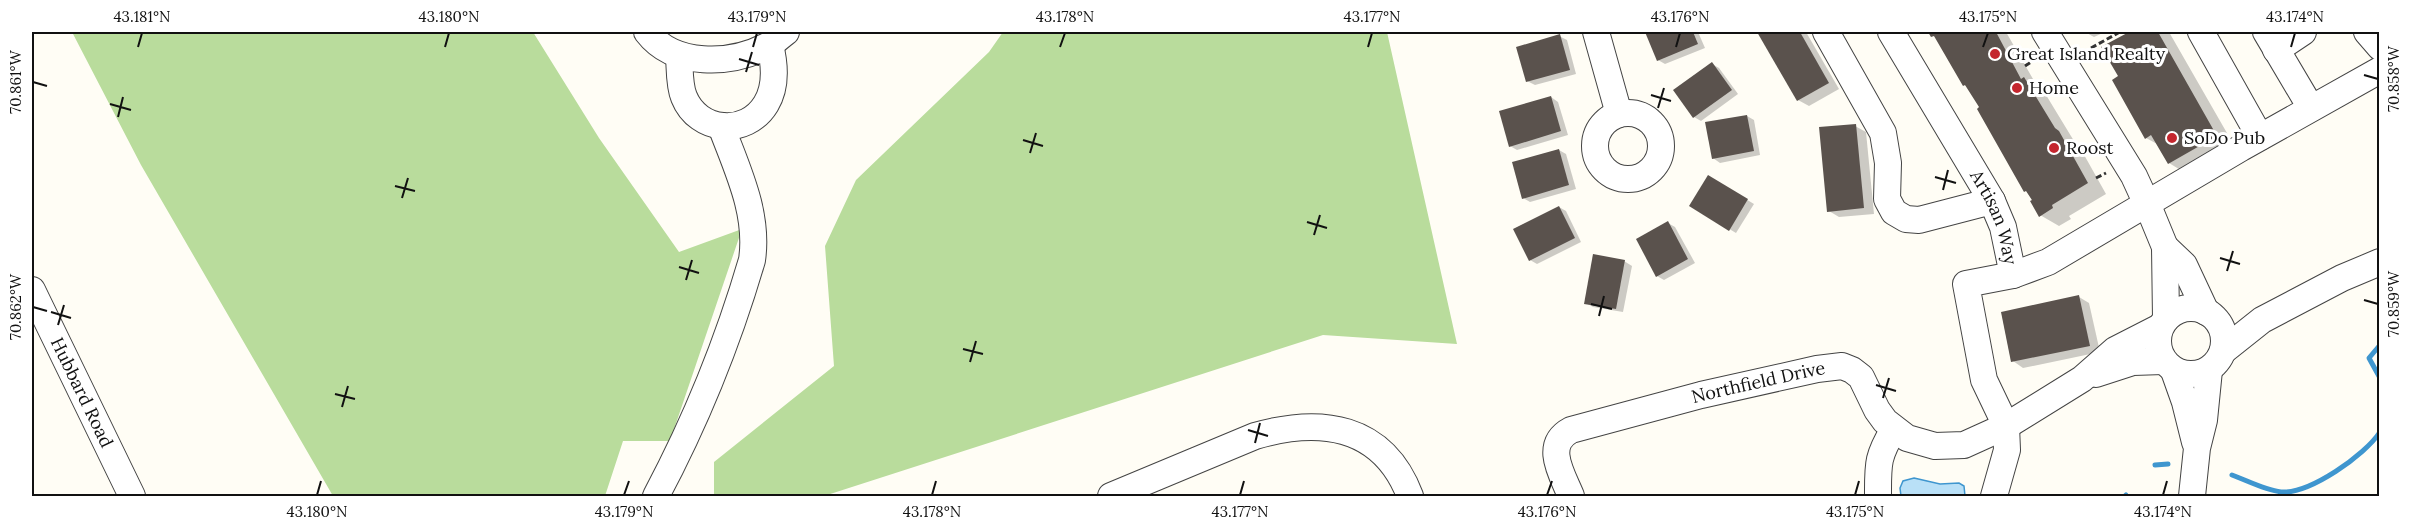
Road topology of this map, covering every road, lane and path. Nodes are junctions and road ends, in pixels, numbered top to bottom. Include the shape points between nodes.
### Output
1 (647, 32) edge
2 (1596, 32) edge
3 (1826, 32) edge
4 (1891, 32) edge
5 (2045, 32) edge
6 (2120, 32) edge
7 (2201, 32) edge
8 (2303, 32) edge
9 (2367, 32) edge
10 (778, 38) edge
11 (2271, 41) edge
12 (2379, 47) edge
13 (2091, 48) dead end
14 (680, 56) junction
15 (2034, 60) dead end
16 (2025, 66) dead end
17 (2379, 70) edge
18 (2311, 108) junction
19 (1619, 114) dead end
20 (721, 126) junction
21 (2260, 137) junction
22 (2110, 171) dead end
23 (2096, 178) dead end
24 (1992, 201) junction
25 (2146, 203) junction
26 (2165, 247) junction
27 (2379, 262) edge
28 (2013, 275) junction
29 (32, 290) edge
30 (2211, 315) junction
31 (2262, 320) junction
32 (2163, 323) junction
33 (2216, 361) junction
34 (2168, 366) junction
35 (2082, 379) junction
36 (2006, 426) junction
37 (1894, 429) junction
38 (2196, 448) junction
39 (1140, 491) edge
40 (132, 496) edge
41 (656, 496) edge
42 (1111, 496) edge
43 (1410, 496) edge
44 (1571, 496) edge
45 (1878, 496) edge
46 (1994, 496) edge
47 (2192, 496) edge

1 - 14 street via 655,42
2 - 19 street
3 - 24 street via 1883,133 1888,164 1887,199 1894,212 1906,219 1919,220
4 - 24 street, Artisan Way
5 - 25 street via 2134,176
6 - 13 path
7 - 21 street
8 - 11 street
9 - 12 street
10 - 14 street via 745,56 716,60
10 - 20 street via 774,83 766,104 744,124
11 - 18 street
14 - 20 street via 683,94 689,108 700,119
15 - 16 path
17 - 18 street, Artisan Way
18 - 21 street, Artisan Way
20 - 41 street via 750,206 752,260 711,380
21 - 25 street, Artisan Way
22 - 23 path
24 - 28 street, Artisan Way via 2003,227
25 - 26 street
25 - 28 street, Artisan Way via 2064,253
26 - 30 street via 2184,265
26 - 32 street
27 - 31 street
28 - 36 street via 1966,284 1983,380
29 - 40 street, Hubbard Road
30 - 31 street
30 - 32 street via 2198,308 2181,309
30 - 33 street via 2223,334
31 - 33 street
32 - 34 street via 2157,344
32 - 35 street, Northfield Drive via 2115,350
33 - 34 street via 2191,375
33 - 38 street
34 - 35 street, Northfield Drive via 2133,362
34 - 38 street via 2185,402
35 - 36 street, Northfield Drive
36 - 37 street, Northfield Drive via 1978,441 1949,447 1920,443
36 - 46 street via 2007,450
37 - 44 street, Northfield Drive via 1877,410 1861,377 1842,366 1817,369 1701,395 1561,435 1556,456
37 - 45 street via 1881,450
38 - 47 street
39 - 42 street
39 - 43 street via 1255,436 1320,426 1362,437 1380,450 1394,465

